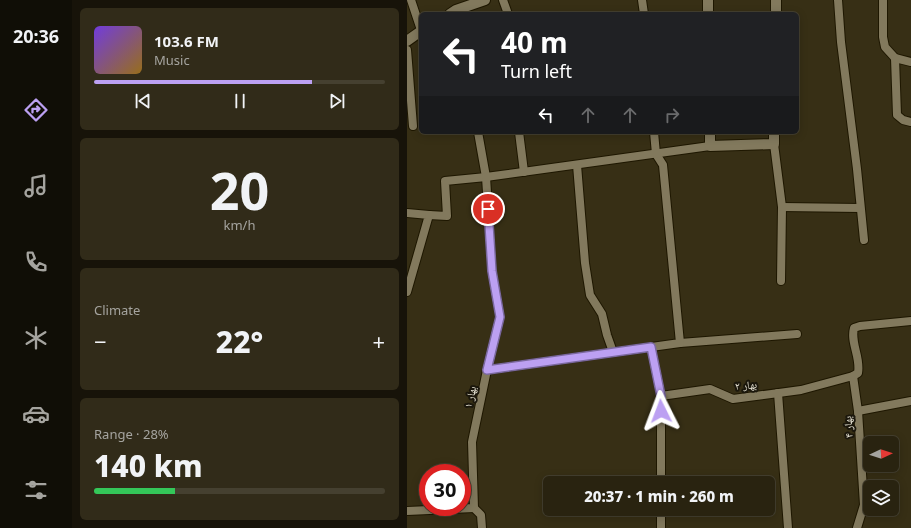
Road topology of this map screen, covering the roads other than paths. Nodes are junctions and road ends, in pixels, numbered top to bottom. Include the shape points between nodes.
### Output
1 (411, 0) edge
2 (485, 0) edge
3 (503, 0) edge
4 (642, 0) edge
5 (708, 0) edge
6 (776, 0) edge
7 (838, 0) edge
8 (883, 0) edge
9 (457, 12) edge
10 (507, 12) edge
11 (644, 12) edge
12 (708, 12) edge
13 (776, 12) edge
14 (419, 24) edge
15 (419, 32) edge
16 (407, 41) edge
17 (407, 50) edge
18 (895, 58) junction
19 (911, 62) edge
20 (911, 122) edge
21 (413, 126) dead end
22 (478, 134) edge
23 (519, 134) edge
24 (654, 134) edge
25 (710, 134) edge
26 (775, 134) edge
27 (774, 144) junction
28 (710, 146) junction
29 (656, 154) junction
30 (577, 165) junction
31 (524, 172) junction
32 (486, 177) junction
33 (781, 207) junction
34 (860, 208) junction
35 (407, 213) edge
36 (429, 215) junction
37 (864, 240) dead end
38 (781, 281) dead end
39 (407, 292) edge
40 (911, 321) edge
41 (797, 334) dead end
42 (680, 343) junction
43 (651, 347) junction
44 (613, 352) junction
45 (487, 370) junction
46 (853, 376) junction
47 (778, 393) junction
48 (661, 396) junction
49 (911, 401) edge
50 (858, 411) junction
51 (661, 476) edge
52 (474, 508) junction
53 (407, 511) edge
54 (661, 516) edge
55 (482, 528) edge
56 (661, 528) edge
57 (788, 528) edge
58 (857, 528) edge

1 - 14 street
2 - 9 street
3 - 10 street
4 - 11 street
5 - 12 street
6 - 13 street
7 - 34 street
8 - 18 street via 885,47
15 - 16 street
17 - 21 street
18 - 19 street
18 - 20 street via 897,115
22 - 32 street, بهار ۱
23 - 31 street
24 - 29 street
25 - 28 street
26 - 27 street
27 - 28 street
27 - 33 street
28 - 29 street
29 - 30 street
29 - 42 street via 663,165
30 - 31 street
30 - 44 street via 590,295 602,314
31 - 32 street
32 - 36 street via 445,181 447,216
32 - 45 street, بهار ۱ via 492,271 500,317
33 - 34 street
33 - 38 street
34 - 37 street
35 - 36 street
36 - 39 street
40 - 46 street via 854,328 859,366 858,373
41 - 42 street
42 - 43 street
43 - 44 street
43 - 48 street
44 - 45 street
45 - 52 street, بهار ۱ via 472,442
46 - 47 street, بهار ۲ via 801,390
46 - 50 street, بهار ۴
47 - 48 street, بهار ۲ via 733,399 709,389
47 - 57 street
48 - 51 street
49 - 50 street
50 - 58 street, بهار ۴ via 864,505
52 - 53 street
52 - 55 street via 481,515
54 - 56 street

